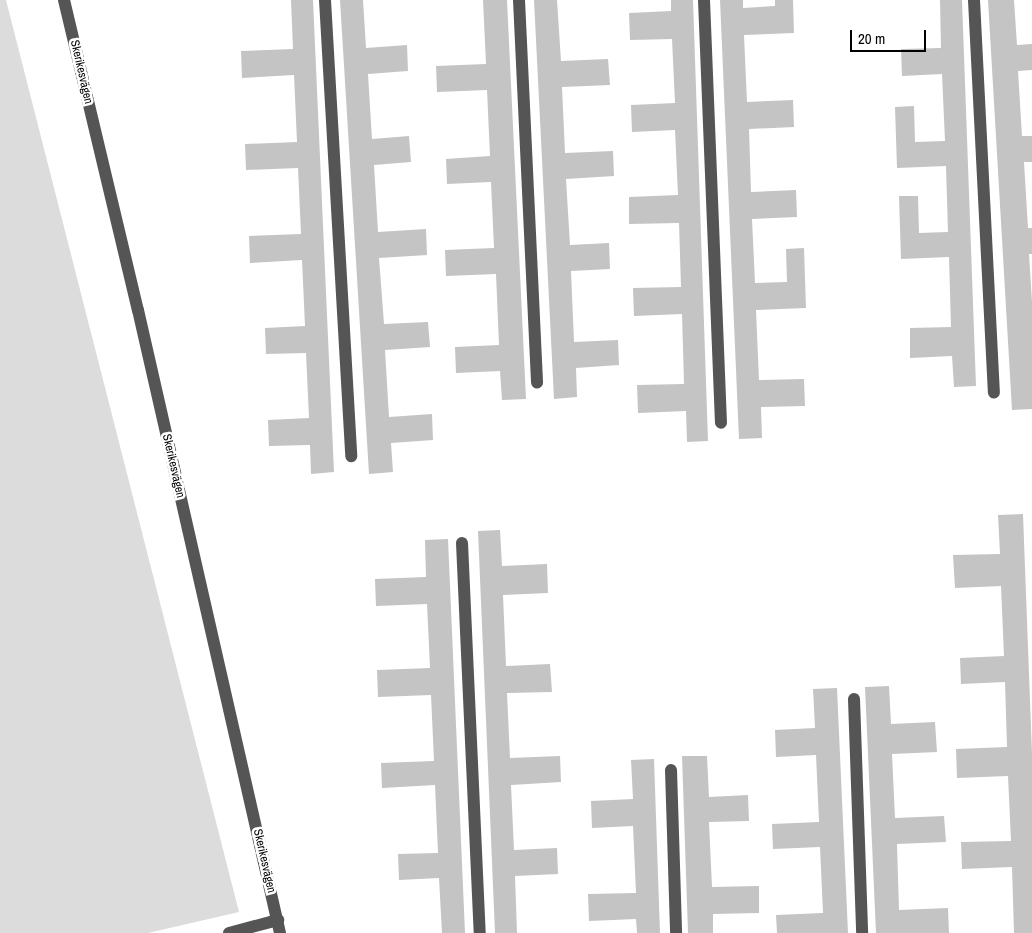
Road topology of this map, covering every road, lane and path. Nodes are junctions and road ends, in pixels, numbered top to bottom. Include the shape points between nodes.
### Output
1 (64, 0) edge
2 (325, 0) edge
3 (519, 0) edge
4 (704, 0) edge
5 (974, 0) edge
6 (537, 383) dead end
7 (994, 392) dead end
8 (721, 423) dead end
9 (350, 456) dead end
10 (462, 543) dead end
11 (854, 699) dead end
12 (671, 770) dead end
13 (279, 927) edge
14 (229, 933) edge
15 (480, 933) edge
16 (676, 933) edge
17 (862, 933) edge

1 - 13 street, Skerikesvägen
2 - 9 street
3 - 6 street
4 - 8 street
5 - 7 street
10 - 15 street
11 - 17 street
12 - 16 street
13 - 14 street

